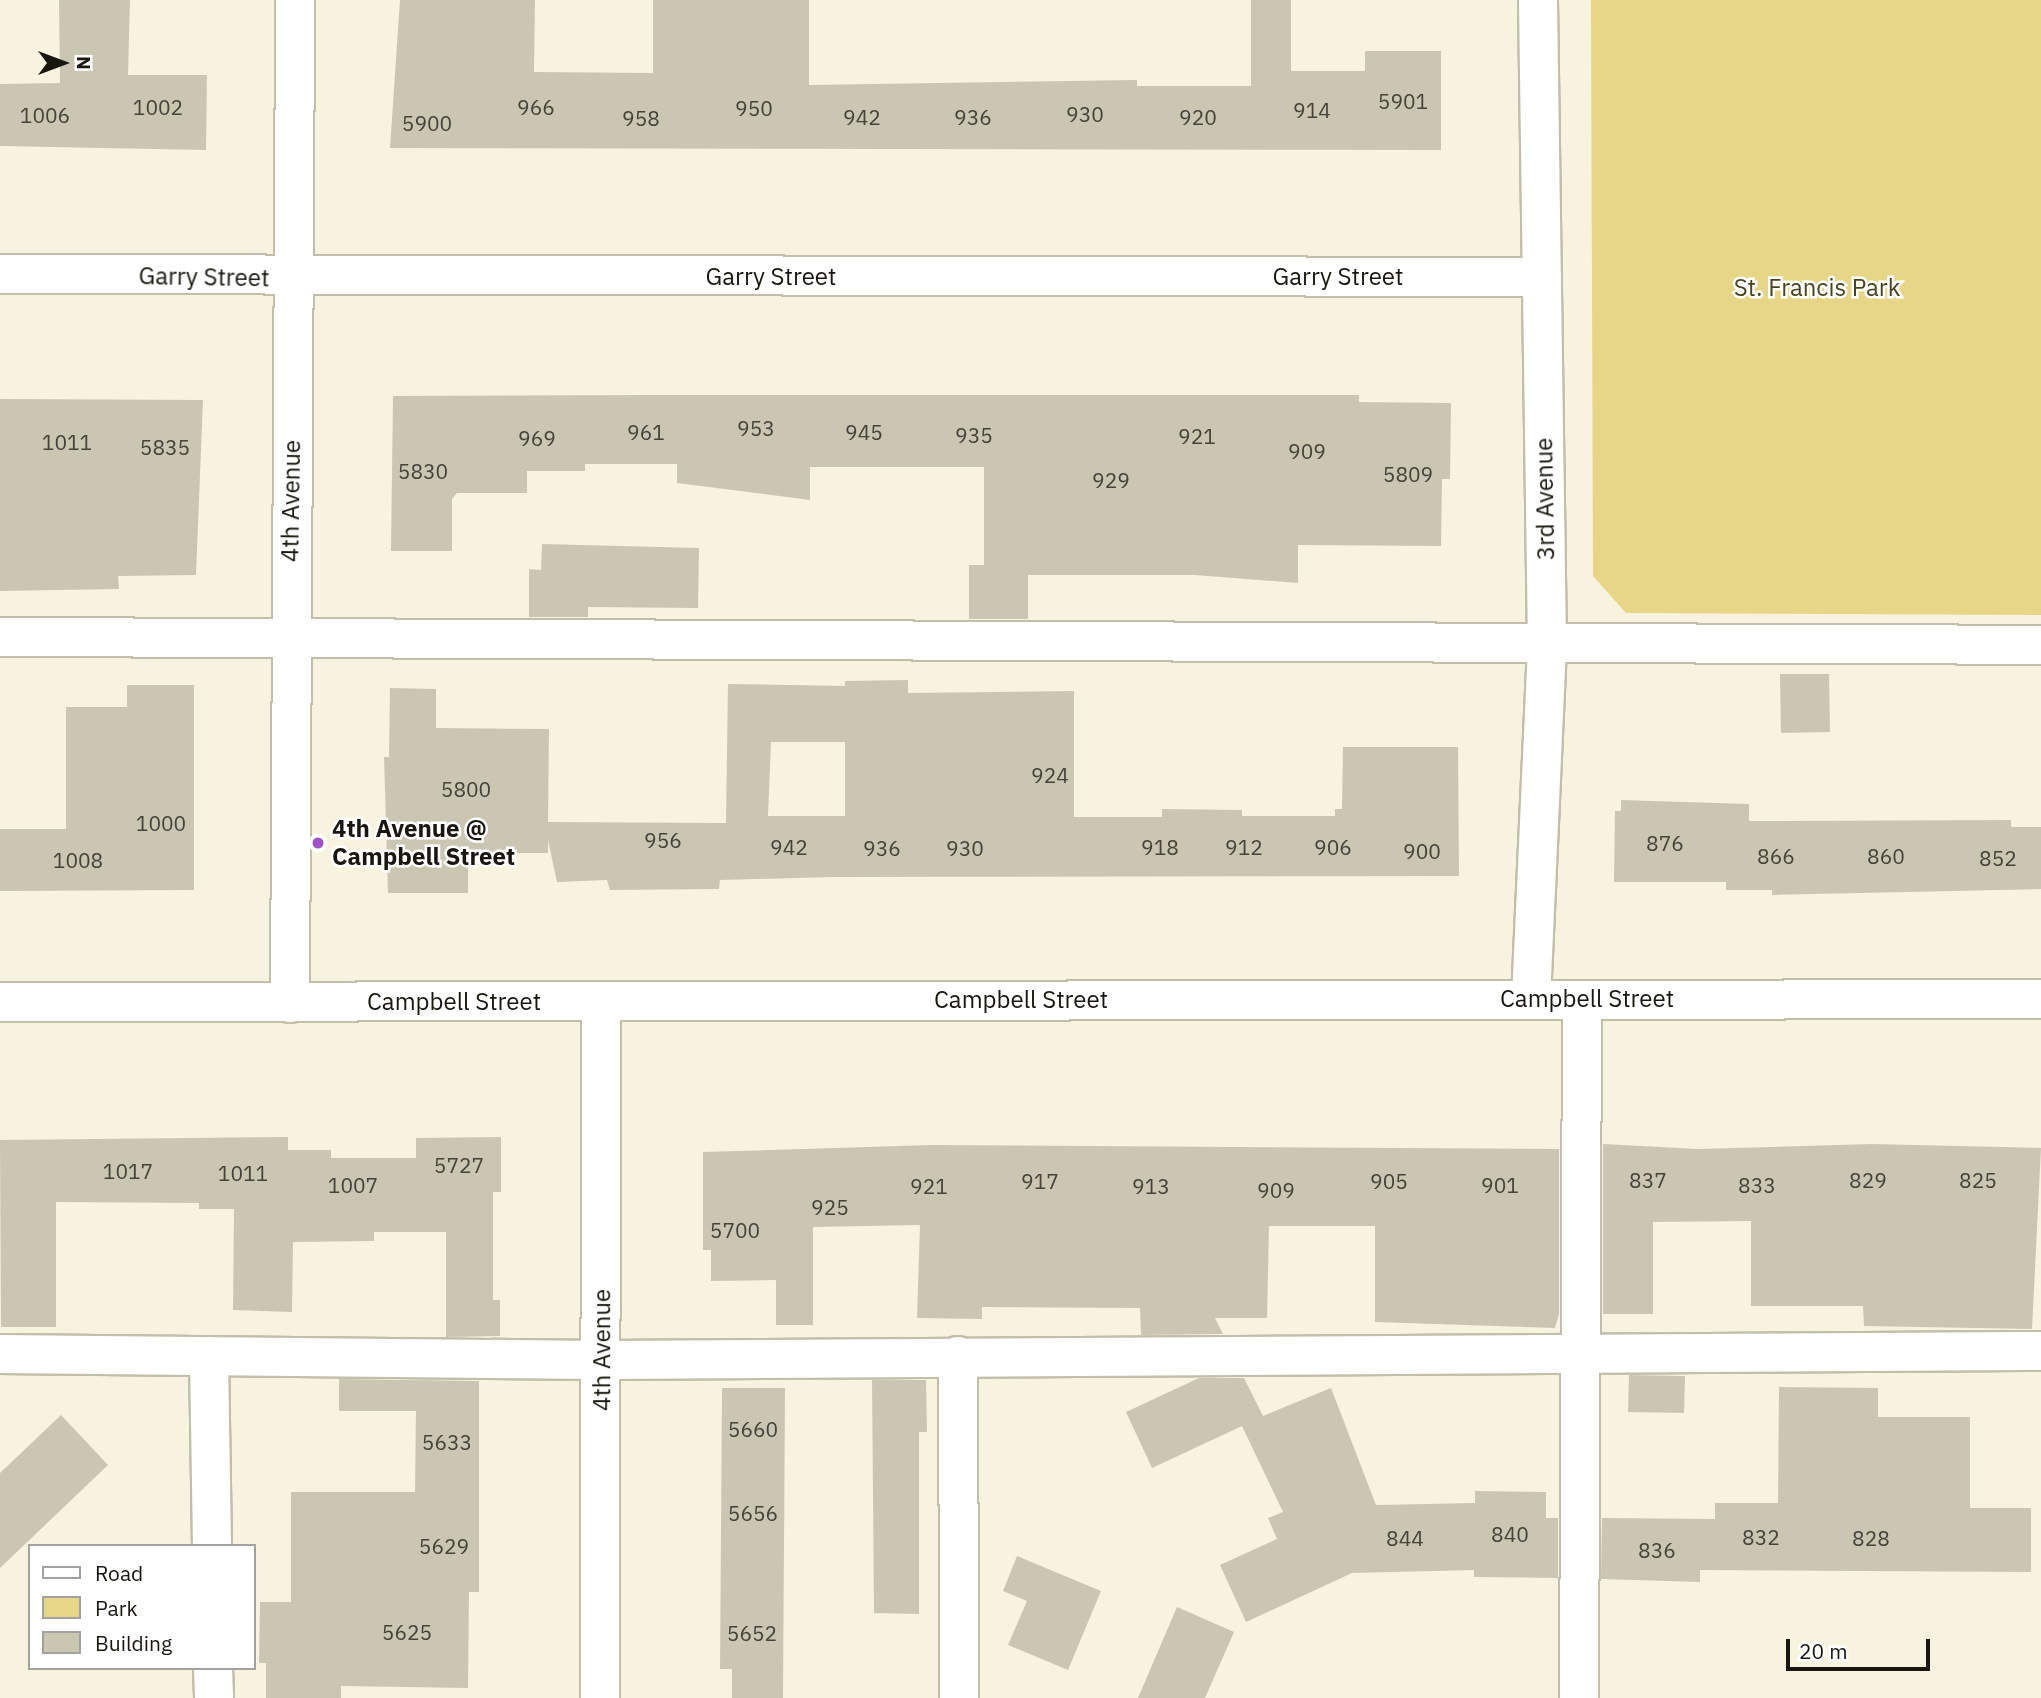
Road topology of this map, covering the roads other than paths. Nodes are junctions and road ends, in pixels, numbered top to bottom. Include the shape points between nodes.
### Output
1 (295, 0) edge
2 (1538, 0) edge
3 (0, 274) edge
4 (1542, 276) junction
5 (293, 278) junction
6 (289, 636) junction
7 (0, 637) edge
8 (2041, 645) edge
9 (1547, 646) junction
10 (1531, 999) junction
11 (2041, 999) edge
12 (1582, 1000) junction
13 (601, 1001) junction
14 (0, 1002) edge
15 (290, 1003) junction
16 (1580, 1352) junction
17 (2041, 1352) edge
18 (0, 1354) edge
19 (209, 1356) junction
20 (958, 1356) junction
21 (602, 1360) junction
22 (212, 1544) edge
23 (213, 1670) edge
24 (214, 1698) edge
25 (600, 1698) edge
26 (959, 1698) edge
27 (1579, 1698) edge

1 - 5 street, 4th Avenue
2 - 4 street, 3rd Avenue
3 - 5 street, Garry Street
4 - 5 street, Garry Street
4 - 9 street, 3rd Avenue
5 - 6 street, 4th Avenue
6 - 7 street
6 - 9 street
6 - 15 street, 4th Avenue
8 - 9 street
9 - 10 street, 3rd Avenue
10 - 12 street, Campbell Street
10 - 13 street, Campbell Street
11 - 12 street, Campbell Street
12 - 16 street
13 - 15 street, Campbell Street
13 - 21 street, 4th Avenue
14 - 15 street, Campbell Street
16 - 17 street
16 - 20 street
16 - 27 street
18 - 19 street
19 - 21 street
19 - 22 street
20 - 21 street
20 - 26 street
21 - 25 street, 4th Avenue
23 - 24 street

